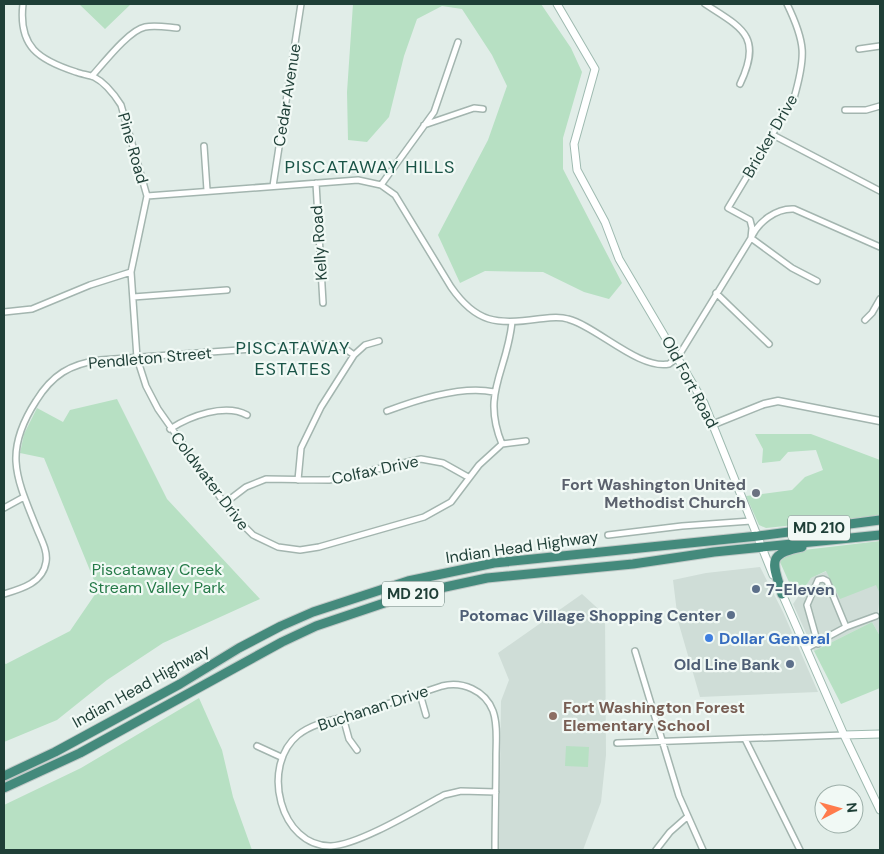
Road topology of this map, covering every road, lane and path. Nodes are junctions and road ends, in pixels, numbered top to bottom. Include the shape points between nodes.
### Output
1 (24, 4) edge
2 (301, 4) edge
3 (557, 4) edge
4 (707, 4) edge
5 (787, 4) edge
6 (176, 28) dead end
7 (458, 42) dead end
8 (880, 46) edge
9 (860, 49) dead end
10 (92, 76) junction
11 (740, 84) dead end
12 (880, 106) edge
13 (483, 109) dead end
14 (846, 110) dead end
15 (424, 125) junction
16 (773, 135) junction
17 (204, 146) dead end
18 (316, 183) junction
19 (381, 185) junction
20 (273, 186) junction
21 (207, 190) junction
22 (880, 191) edge
23 (147, 196) junction
24 (751, 238) junction
25 (880, 247) edge
26 (131, 272) junction
27 (817, 282) dead end
28 (227, 290) dead end
29 (716, 293) junction
30 (133, 297) junction
31 (880, 299) edge
32 (323, 302) dead end
33 (4, 312) edge
34 (865, 320) dead end
35 (512, 322) junction
36 (379, 341) dead end
37 (769, 344) dead end
38 (354, 355) junction
39 (678, 357) junction
40 (137, 358) junction
41 (494, 392) junction
42 (387, 411) dead end
43 (248, 415) dead end
44 (880, 421) edge
45 (714, 424) junction
46 (170, 428) junction
47 (526, 441) dead end
48 (502, 444) junction
49 (468, 477) junction
50 (298, 480) junction
51 (24, 497) junction
52 (224, 503) junction
53 (4, 508) edge
54 (880, 520) edge
55 (751, 521) junction
56 (608, 535) dead end
57 (880, 535) edge
58 (758, 536) junction
59 (864, 536) junction
60 (762, 546) junction
61 (4, 594) edge
62 (782, 594) junction
63 (876, 616) dead end
64 (846, 627) junction
65 (818, 644) junction
66 (807, 648) junction
67 (635, 651) dead end
68 (420, 694) junction
69 (426, 714) dead end
70 (343, 717) junction
71 (880, 734) edge
72 (844, 735) junction
73 (745, 739) junction
74 (663, 740) junction
75 (617, 743) dead end
76 (258, 746) dead end
77 (357, 750) dead end
78 (281, 757) junction
79 (4, 776) edge
80 (4, 788) edge
81 (496, 792) junction
82 (880, 810) edge
83 (687, 817) junction
84 (494, 850) edge
85 (656, 850) edge
86 (703, 850) edge
87 (800, 850) edge

1 - 10 street, Pine Road via 23,24 36,54 60,67
2 - 20 street, Cedar Avenue
3 - 39 main road, Old Fort Road via 595,69 574,144 577,170 606,222 619,259
4 - 11 street via 735,22 747,40 749,61
5 - 16 street, Bricker Drive via 800,31 802,64 794,98
6 - 10 street via 140,28
7 - 15 street via 438,104
8 - 9 street
10 - 23 street, Pine Road via 107,87 121,105
12 - 14 street
13 - 15 street via 474,108
15 - 19 street
16 - 22 street
16 - 24 street, Bricker Drive via 728,208 750,220
17 - 21 street
18 - 19 street via 358,180
18 - 20 street
18 - 32 street, Kelly Road
19 - 35 street via 398,200 459,299 482,318
20 - 21 street
21 - 23 street
23 - 26 street, Coldwater Drive
24 - 25 street via 758,225 778,212 791,209
24 - 27 street via 785,264
24 - 29 street
26 - 30 street, Coldwater Drive
26 - 33 street via 32,309
28 - 30 street
29 - 37 street
29 - 39 street
30 - 40 street, Coldwater Drive
31 - 34 street
35 - 39 street via 564,318 582,325 620,349 654,363 669,364
35 - 41 street via 508,348
36 - 38 street via 365,345
38 - 40 street, Pendleton Street via 343,347 321,344
38 - 50 street via 305,438 298,462
39 - 45 main road, Old Fort Road
40 - 46 street, Coldwater Drive via 151,396
40 - 51 street, Pendleton Street via 77,364 57,374 46,385 26,417 16,448 15,464
41 - 42 street via 474,389
41 - 48 street via 494,420
43 - 46 street via 235,411 198,414
44 - 45 street via 778,401
45 - 55 main road, Old Fort Road
46 - 52 street, Coldwater Drive
47 - 48 street
48 - 49 street, Coldwater Drive
49 - 50 street, Colfax Drive via 443,463 421,460 341,479
49 - 52 street, Coldwater Drive via 451,502 424,518 300,550 260,540
50 - 52 street, Colfax Drive via 260,480
51 - 53 street
51 - 61 street, Pendleton Street via 46,552 46,563 31,584
54 - 58 highway, Indian Head Highway / MD 210
55 - 56 street
55 - 58 main road, Old Fort Road
57 - 59 highway, Indian Head Highway / MD 210
58 - 60 main road, Old Fort Road
58 - 79 highway, Indian Head Highway / MD 210 via 494,563 436,574 380,590 308,614 265,634 180,684
59 - 60 highway, Indian Head Highway / MD 210
59 - 62 highway via 781,552 774,564
60 - 62 main road, Old Fort Road
60 - 80 highway, Indian Head Highway / MD 210 via 633,564 487,578 408,595 316,626 282,642 80,753
62 - 66 main road, Old Fort Road
63 - 64 street
64 - 65 street
64 - 65 street via 827,581 823,578 818,580 807,605
65 - 66 street
66 - 72 main road, Old Fort Road
67 - 74 street
68 - 69 street
68 - 70 street, Buchanan Drive
68 - 81 street, Buchanan Drive via 454,684 484,697 496,722
70 - 77 street via 349,739
70 - 78 street, Buchanan Drive via 306,730 292,741
71 - 72 main road
72 - 73 street
72 - 82 main road, Old Fort Road
73 - 74 street
73 - 87 street
74 - 75 street
74 - 83 street
76 - 78 street
78 - 81 street via 278,787 285,810 304,837 324,846 347,843 453,792
81 - 84 street, Buchanan Drive
83 - 85 street
83 - 86 street

